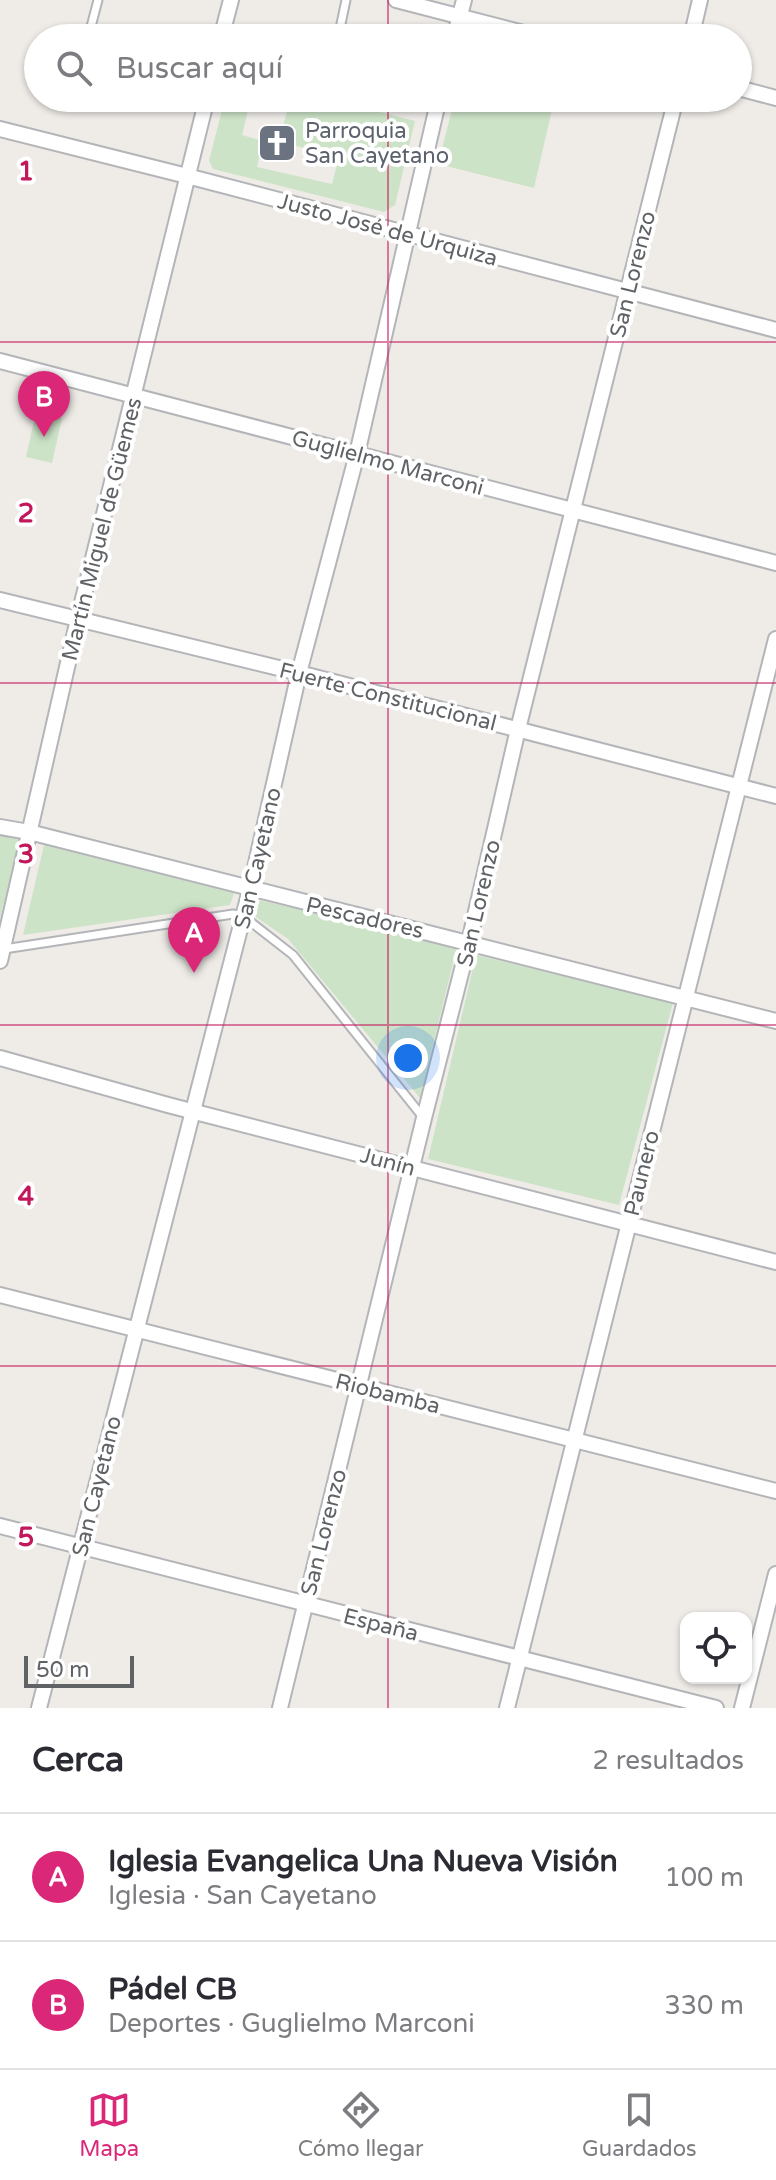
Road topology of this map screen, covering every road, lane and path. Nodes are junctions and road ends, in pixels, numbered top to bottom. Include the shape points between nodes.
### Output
1 (98, 0) edge
2 (231, 0) edge
3 (346, 0) edge
4 (396, 0) edge
5 (464, 0) edge
6 (700, 0) edge
7 (459, 16) junction
8 (92, 24) edge
9 (225, 24) edge
10 (341, 24) edge
11 (457, 24) edge
12 (490, 24) edge
13 (694, 24) edge
14 (752, 92) edge
15 (776, 98) edge
16 (203, 112) edge
17 (436, 112) edge
18 (672, 112) edge
19 (0, 129) edge
20 (187, 176) junction
21 (406, 235) junction
22 (627, 292) junction
23 (776, 330) edge
24 (0, 361) edge
25 (133, 396) junction
26 (357, 454) junction
27 (573, 511) junction
28 (776, 563) edge
29 (0, 600) edge
30 (78, 619) junction
31 (776, 639) edge
32 (299, 673) junction
33 (518, 729) junction
34 (738, 786) junction
35 (776, 796) edge
36 (0, 827) edge
37 (29, 832) junction
38 (250, 890) junction
39 (243, 916) junction
40 (469, 942) junction
41 (2, 955) edge
42 (686, 998) junction
43 (776, 1021) edge
44 (0, 1058) edge
45 (193, 1111) junction
46 (424, 1118) junction
47 (412, 1167) junction
48 (628, 1223) junction
49 (776, 1262) edge
50 (0, 1295) edge
51 (137, 1330) junction
52 (359, 1386) junction
53 (573, 1440) junction
54 (776, 1491) edge
55 (0, 1526) edge
56 (81, 1546) junction
57 (776, 1574) edge
58 (305, 1605) junction
59 (519, 1659) junction
60 (39, 1708) edge
61 (280, 1708) edge
62 (507, 1708) edge
63 (716, 1708) edge
64 (742, 1708) edge

1 - 8 lane
2 - 9 street
3 - 10 lane
4 - 7 street
5 - 7 street
6 - 13 street
7 - 11 street
7 - 12 street
14 - 15 street
16 - 20 street, Martín Miguel de Güemes
17 - 21 street, San Cayetano
18 - 22 street, San Lorenzo
19 - 20 street, Justo José de Urquiza
20 - 21 street, Justo José de Urquiza
20 - 25 street, Martín Miguel de Güemes
21 - 22 street, Justo José de Urquiza
21 - 26 street, San Cayetano
22 - 23 street, Justo José de Urquiza
22 - 27 street, San Lorenzo
24 - 25 street, Guglielmo Marconi
25 - 26 street, Guglielmo Marconi
25 - 30 street, Martín Miguel de Güemes
26 - 27 street, Guglielmo Marconi
26 - 32 street, San Cayetano
27 - 28 street, Guglielmo Marconi
27 - 33 street, San Lorenzo
29 - 30 street, Fuerte Constitucional
30 - 32 street, Fuerte Constitucional
30 - 37 street, Martín Miguel de Güemes
31 - 34 street, Paunero
32 - 33 street, Fuerte Constitucional
32 - 38 street, San Cayetano
33 - 34 street, Fuerte Constitucional
33 - 40 street, San Lorenzo
34 - 35 street, Fuerte Constitucional
34 - 42 street, Paunero
36 - 37 street, Pescadores
37 - 38 street, Pescadores
37 - 41 street, Martín Miguel de Güemes
38 - 39 street, San Cayetano
38 - 40 street, Pescadores
39 - 41 lane
39 - 45 street, San Cayetano
39 - 46 lane via 293,955
40 - 42 street, Pescadores
40 - 46 street, San Lorenzo
42 - 43 street, Pescadores
42 - 48 street, Paunero
44 - 45 street, Junín
45 - 47 street, Junín
45 - 51 street, San Cayetano
46 - 47 street, San Lorenzo
47 - 48 street, Junín
47 - 52 street, San Lorenzo
48 - 49 street, Junín
48 - 53 street, Paunero
50 - 51 street, Riobamba
51 - 52 street, Riobamba
51 - 56 street, San Cayetano
52 - 53 street, Riobamba
52 - 58 street, San Lorenzo
53 - 54 street, Riobamba
53 - 59 street, Paunero
55 - 56 street, España
56 - 58 street, España
56 - 60 street, San Cayetano
57 - 64 street
58 - 59 street, España
58 - 61 street, San Lorenzo
59 - 62 street, Paunero
59 - 63 street, España

